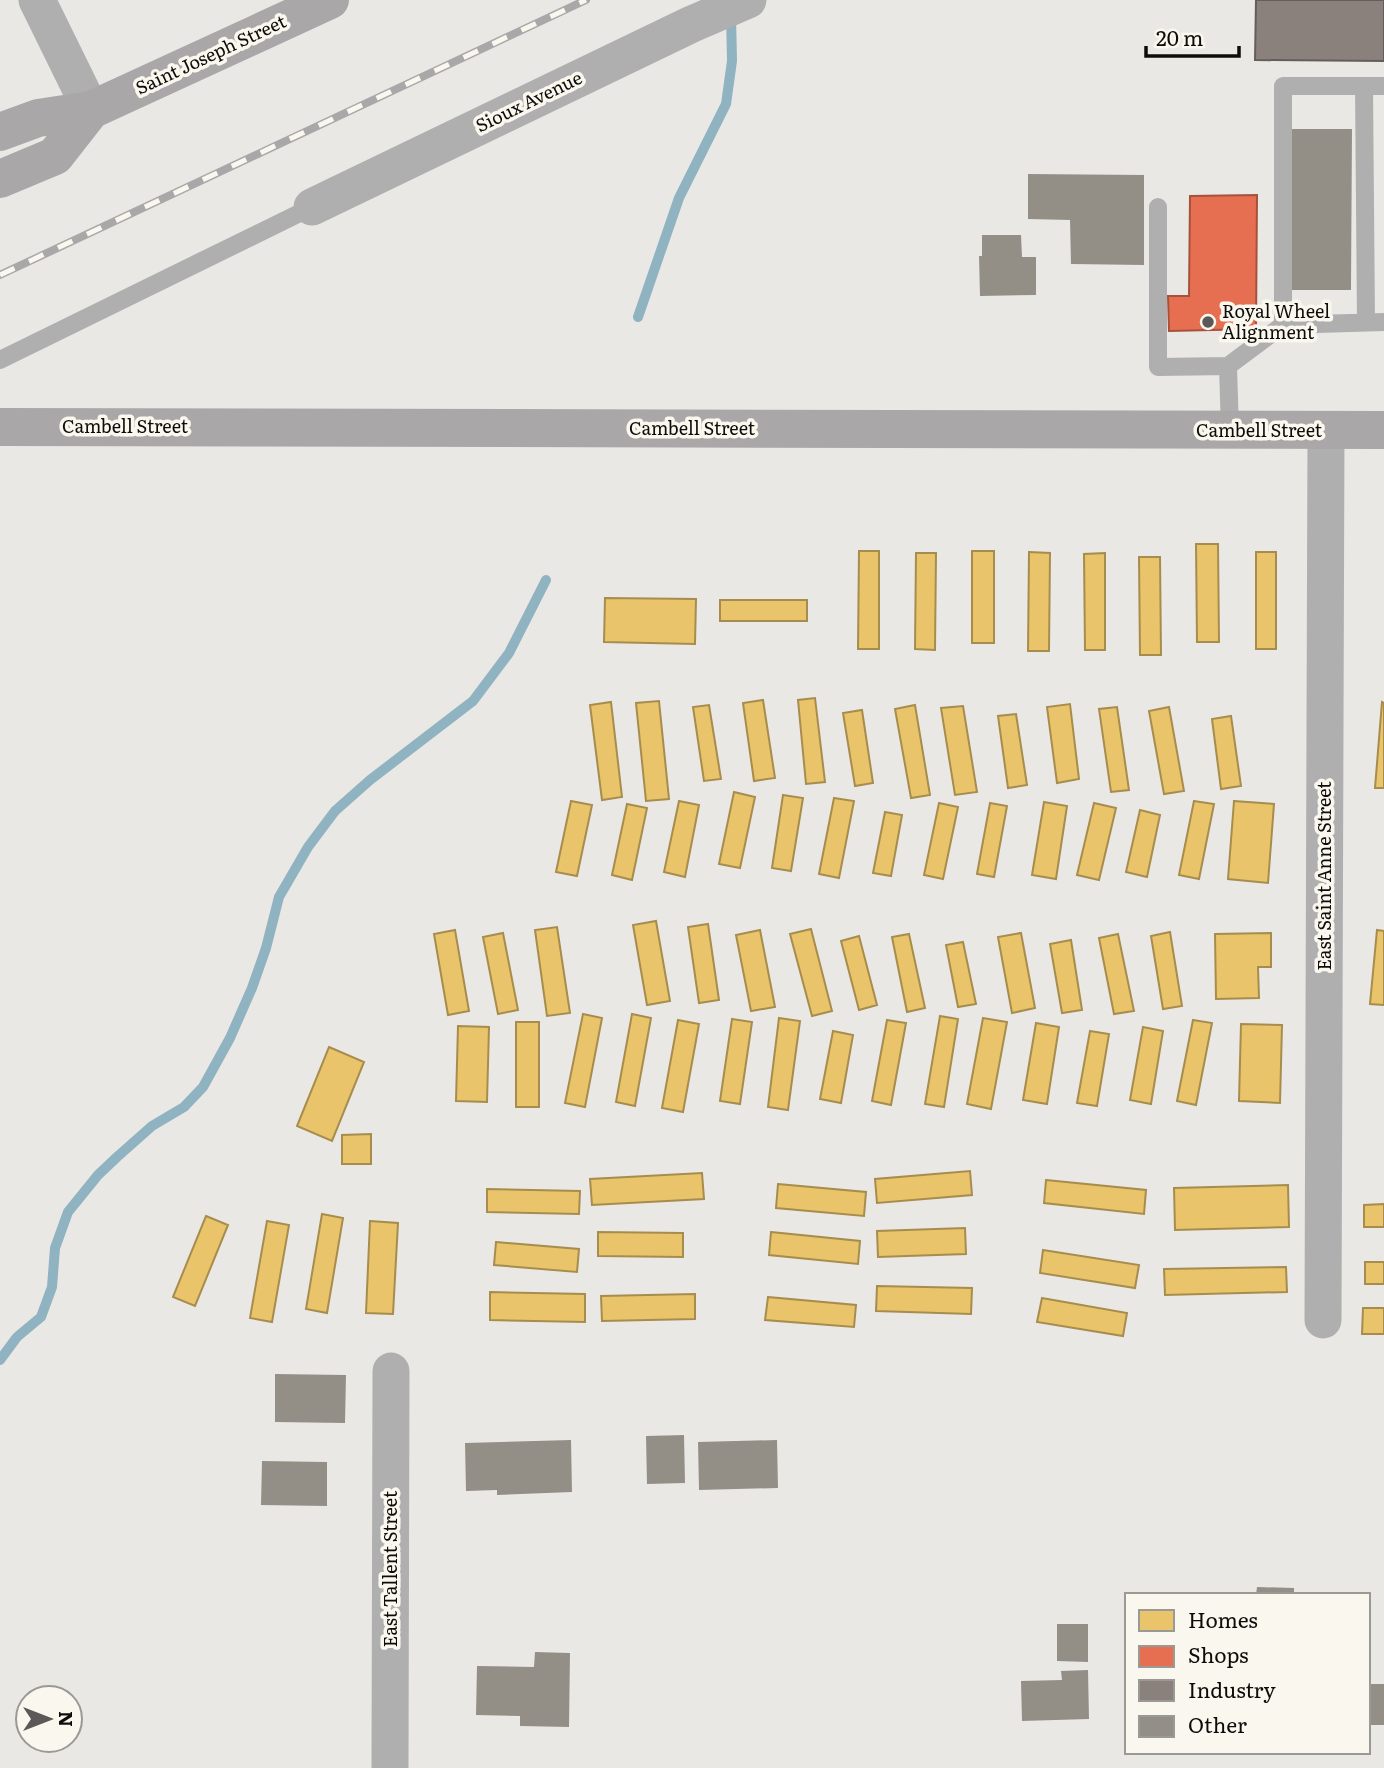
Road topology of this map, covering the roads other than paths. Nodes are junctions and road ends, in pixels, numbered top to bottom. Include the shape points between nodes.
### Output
1 (37, 0) edge
2 (748, 0) edge
3 (312, 4) edge
4 (1364, 86) junction
5 (1384, 86) edge
6 (91, 110) junction
7 (0, 132) edge
8 (0, 179) edge
9 (312, 207) joint
10 (1158, 207) dead end
11 (1375, 322) edge
12 (1283, 326) junction
13 (0, 360) edge
14 (1228, 366) junction
15 (0, 427) edge
16 (1384, 430) edge
17 (1230, 431) junction
18 (1326, 431) junction
19 (1324, 1320) dead end
20 (391, 1371) dead end
21 (390, 1768) edge

1 - 6 street
2 - 9 street, Sioux Avenue
3 - 6 main road, Saint Joseph Street
4 - 5 lane
4 - 11 lane
4 - 12 lane via 1283,86
6 - 7 main road via 38,118
6 - 8 main road via 55,156
9 - 13 lane
10 - 14 lane via 1158,367
11 - 12 lane
12 - 14 lane
14 - 17 lane
15 - 17 main road, Cambell Street
16 - 18 main road, Cambell Street
17 - 18 main road, Cambell Street
18 - 19 street, East Saint Anne Street
20 - 21 street, East Tallent Street

